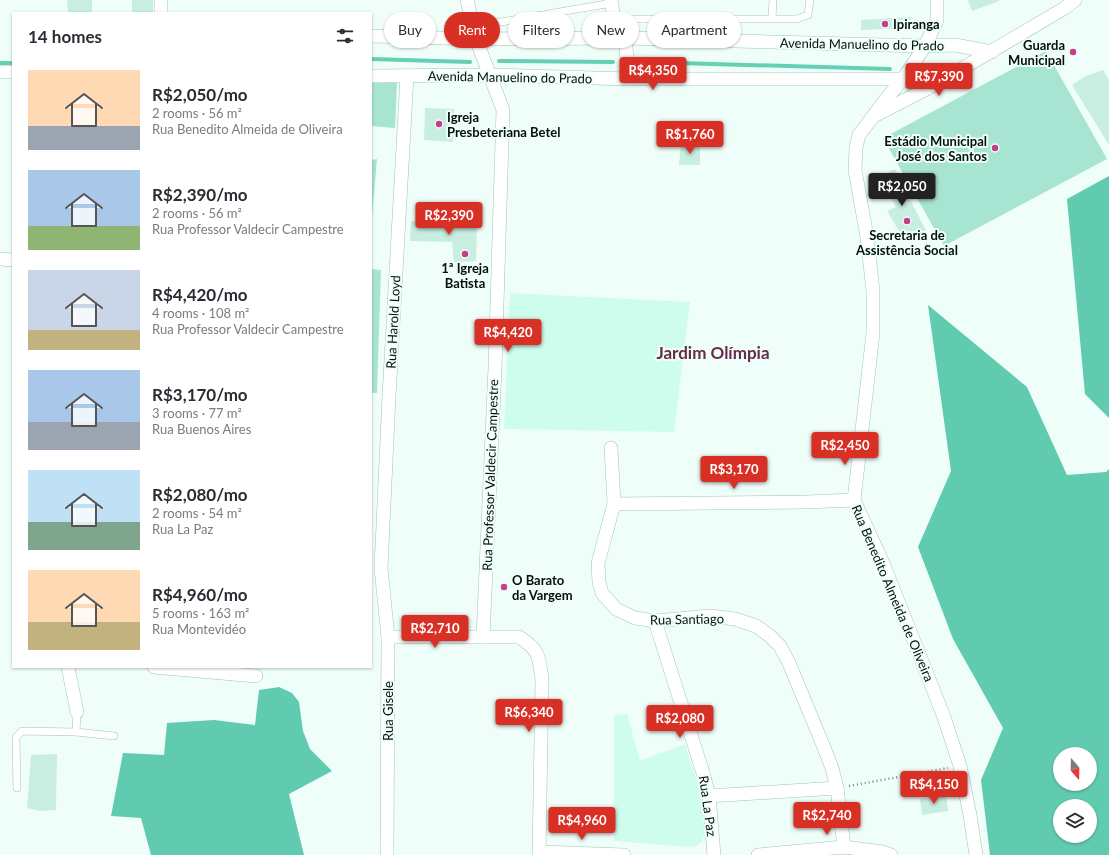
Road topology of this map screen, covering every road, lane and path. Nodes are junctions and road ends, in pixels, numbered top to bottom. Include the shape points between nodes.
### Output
1 (161, 0) edge
2 (467, 0) edge
3 (773, 0) edge
4 (810, 0) edge
5 (937, 0) edge
6 (1075, 0) edge
7 (612, 1) edge
8 (1061, 5) edge
9 (161, 12) edge
10 (470, 12) edge
11 (613, 12) edge
12 (772, 18) junction
13 (639, 19) edge
14 (500, 22) edge
15 (372, 36) edge
16 (444, 38) edge
17 (582, 38) edge
18 (639, 38) edge
19 (500, 39) edge
20 (925, 46) junction
21 (480, 48) edge
22 (626, 48) edge
23 (992, 52) junction
24 (0, 72) edge
25 (12, 72) edge
26 (372, 76) edge
27 (407, 76) junction
28 (491, 76) junction
29 (629, 79) junction
30 (903, 79) junction
31 (936, 84) junction
32 (872, 117) junction
33 (0, 259) edge
34 (12, 260) edge
35 (611, 448) dead end
36 (854, 500) junction
37 (614, 504) junction
38 (376, 566) edge
39 (655, 622) junction
40 (388, 637) junction
41 (483, 637) junction
42 (68, 668) edge
43 (165, 668) edge
44 (256, 676) dead end
45 (77, 712) joint
46 (76, 732) junction
47 (114, 736) dead end
48 (960, 766) junction
49 (17, 788) dead end
50 (837, 788) junction
51 (709, 796) junction
52 (844, 847) junction
53 (540, 854) edge
54 (886, 854) edge
55 (387, 855) edge
56 (624, 855) edge
57 (714, 855) edge
58 (767, 855) edge
59 (976, 855) edge

1 - 9 street
2 - 10 street, Rua Professor Valdecir Campestre
3 - 12 lane
4 - 12 lane via 808,15 797,19
5 - 20 street, Rua Benedito Almeida de Oliveira via 937,20
6 - 8 street
7 - 11 street
7 - 14 lane
8 - 23 street
12 - 13 lane
15 - 16 street, Avenida Manuelino do Prado
17 - 19 street, Avenida Manuelino do Prado
18 - 20 street, Avenida Manuelino do Prado
20 - 23 street, Avenida Manuelino do Prado via 955,45
20 - 30 street, Rua Benedito Almeida de Oliveira
21 - 28 street, Rua Professor Valdecir Campestre
22 - 29 street
23 - 31 street
24 - 25 street
26 - 27 street, Avenida Manuelino do Prado
27 - 28 street, Avenida Manuelino do Prado
27 - 38 street, Rua Harold Loyd via 390,380
28 - 29 street, Avenida Manuelino do Prado
28 - 41 street, Rua Professor Valdecir Campestre via 503,110
29 - 30 street, Avenida Manuelino do Prado
30 - 31 street, Avenida Manuelino do Prado
30 - 32 street, Rua Benedito Almeida de Oliveira
31 - 32 street
32 - 36 street, Rua Benedito Almeida de Oliveira via 859,135 855,162 867,237 874,310
33 - 34 street
35 - 37 street, Rua Santiago
36 - 37 street
36 - 48 street, Rua Benedito Almeida de Oliveira via 883,563 930,680
37 - 39 street, Rua Santiago via 598,563 602,593 622,613
38 - 40 street, Rua Gisele
39 - 50 street, Rua Santiago via 710,616 736,619 756,626 770,636 780,646 789,663 823,745
39 - 51 street, Rua La Paz via 700,760
40 - 41 street
40 - 55 street, Rua Gisele
41 - 53 street via 519,638 531,644 538,655 542,680
42 - 45 street
43 - 44 street
45 - 46 lane
46 - 47 lane
46 - 49 lane via 22,731 16,737
48 - 50 path
48 - 59 street, Rua Benedito Almeida de Oliveira
50 - 51 street
50 - 52 street, Rua Santiago
51 - 57 street, Rua La Paz
52 - 54 street
52 - 58 street
53 - 56 street

